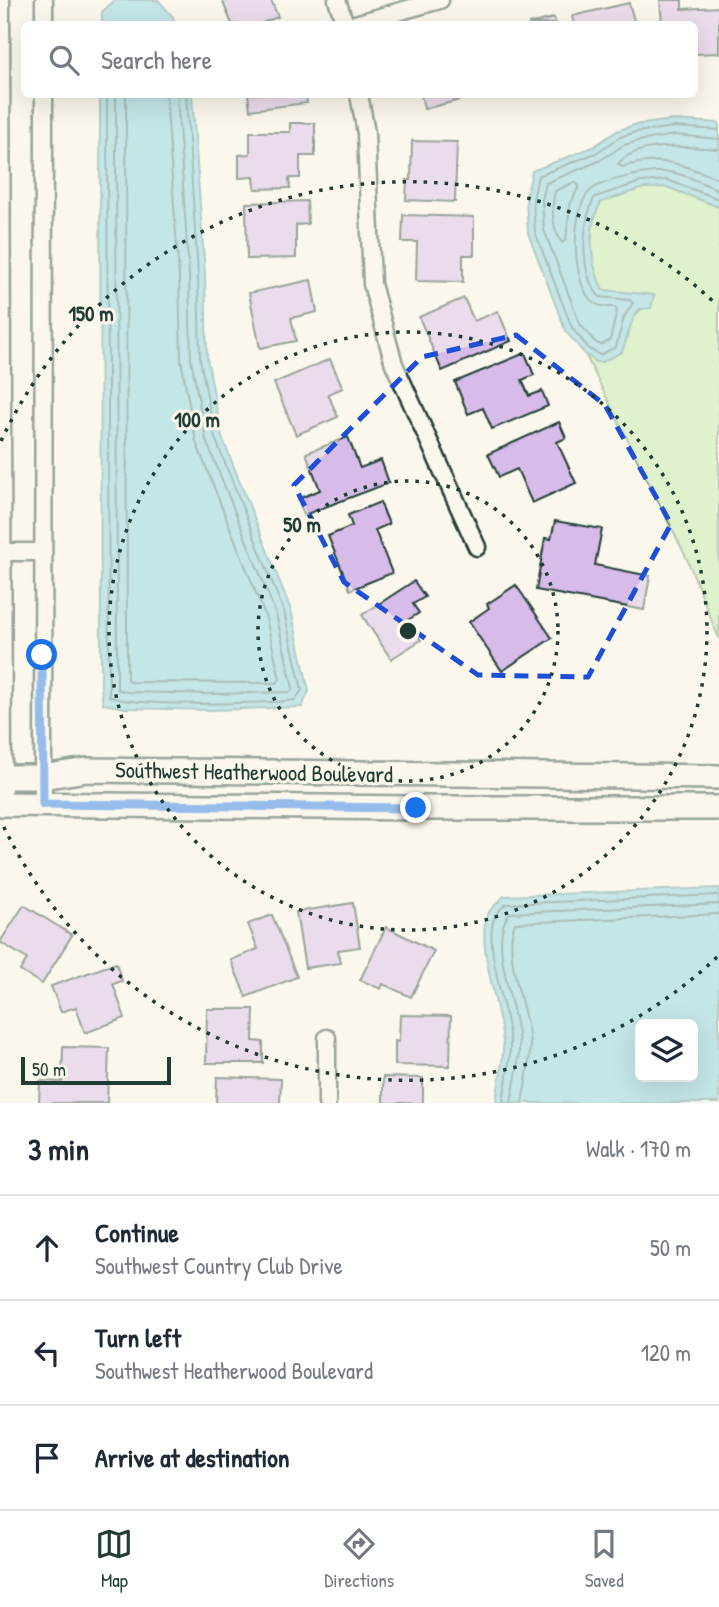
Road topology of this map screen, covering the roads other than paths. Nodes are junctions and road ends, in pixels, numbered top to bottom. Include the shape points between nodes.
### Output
1 (1, 0) edge
2 (44, 0) edge
3 (337, 0) edge
4 (440, 0) edge
5 (44, 21) edge
6 (344, 21) edge
7 (366, 21) edge
8 (44, 98) edge
9 (360, 98) edge
10 (477, 547) dead end
11 (2, 552) edge
12 (42, 552) junction
13 (43, 777) junction
14 (719, 777) edge
15 (2, 778) edge
16 (2, 804) edge
17 (43, 804) junction
18 (719, 808) edge
19 (327, 1038) dead end
20 (327, 1103) edge

1 - 11 street
2 - 5 street
3 - 6 street
4 - 7 street
8 - 12 street
9 - 10 street via 366,133 372,284 394,364
11 - 12 street
11 - 15 street
12 - 13 street
13 - 14 street, Southwest Heatherwood Boulevard via 87,770
13 - 15 street, Southwest Heatherwood Boulevard
13 - 17 street
15 - 16 street
16 - 17 street, Southwest Heatherwood Boulevard
17 - 18 street, Southwest Heatherwood Boulevard
19 - 20 street

